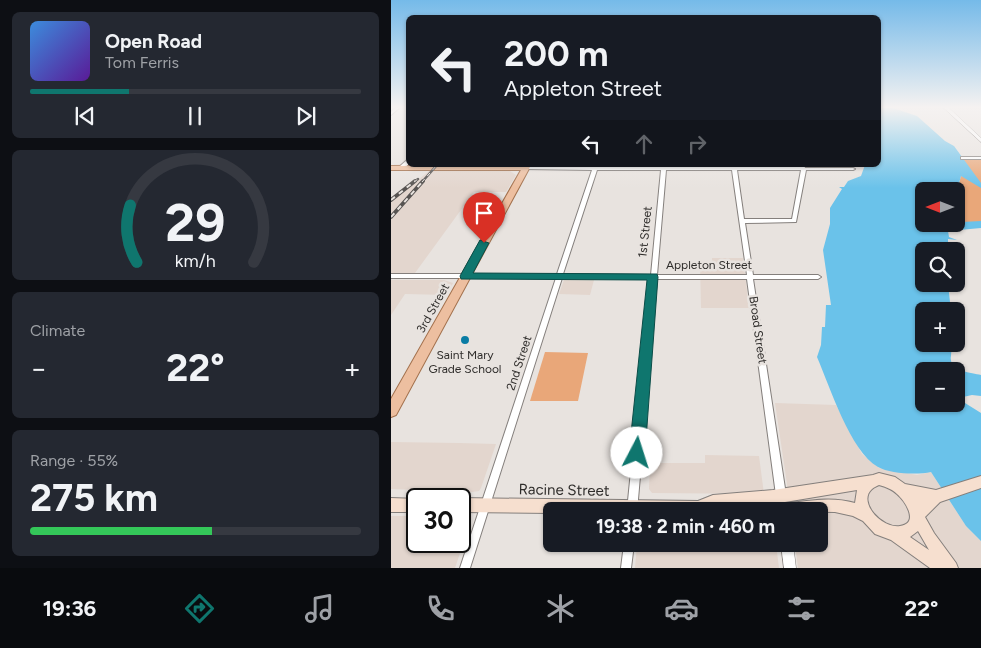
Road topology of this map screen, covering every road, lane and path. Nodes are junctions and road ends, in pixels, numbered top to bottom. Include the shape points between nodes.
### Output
1 (963, 158) dead end
2 (981, 158) edge
3 (406, 163) edge
4 (526, 167) edge
5 (595, 167) edge
6 (664, 167) edge
7 (734, 167) edge
8 (803, 167) edge
9 (840, 167) edge
10 (395, 169) edge
11 (853, 169) dead end
12 (742, 221) junction
13 (391, 276) edge
14 (465, 276) junction
15 (559, 276) junction
16 (653, 277) junction
17 (750, 277) junction
18 (818, 277) dead end
19 (391, 411) edge
20 (871, 481) junction
21 (981, 482) edge
22 (905, 490) junction
23 (781, 496) junction
24 (937, 498) junction
25 (633, 502) edge
26 (713, 502) edge
27 (391, 505) edge
28 (406, 505) edge
29 (471, 505) edge
30 (485, 505) junction
31 (828, 505) edge
32 (543, 507) edge
33 (917, 515) junction
34 (867, 516) junction
35 (893, 533) junction
36 (628, 552) edge
37 (788, 552) edge
38 (465, 568) edge
39 (626, 568) edge
40 (790, 568) edge
41 (942, 568) edge
42 (951, 568) edge

1 - 2 street
3 - 10 street
4 - 5 street
4 - 10 main road
4 - 14 main road, 3rd Street
5 - 6 street
5 - 15 street, 2nd Street
6 - 7 street
6 - 16 street, 1st Street
7 - 8 street
7 - 12 street, Broad Street
8 - 9 street
8 - 12 street via 794,221
9 - 11 street
12 - 17 street, Broad Street
13 - 14 street, Appleton Street
14 - 15 street, Appleton Street
14 - 19 main road, 3rd Street
15 - 16 street, Appleton Street
15 - 30 street, 2nd Street
16 - 17 street, Appleton Street
16 - 25 street, 1st Street
17 - 18 street, Appleton Street
17 - 23 street, Broad Street
20 - 22 main road via 888,480
20 - 23 main road, Racine Street
20 - 34 main road via 865,485 861,499
21 - 24 main road
22 - 24 main road
22 - 33 main road
23 - 26 main road, Racine Street
24 - 33 main road
27 - 28 main road
29 - 30 main road, Racine Street
30 - 32 main road, Racine Street
30 - 38 street, 2nd Street
31 - 34 main road via 851,507
33 - 35 main road via 910,529
33 - 42 main road
34 - 35 main road via 879,527
35 - 41 main road
36 - 39 street
37 - 40 street

